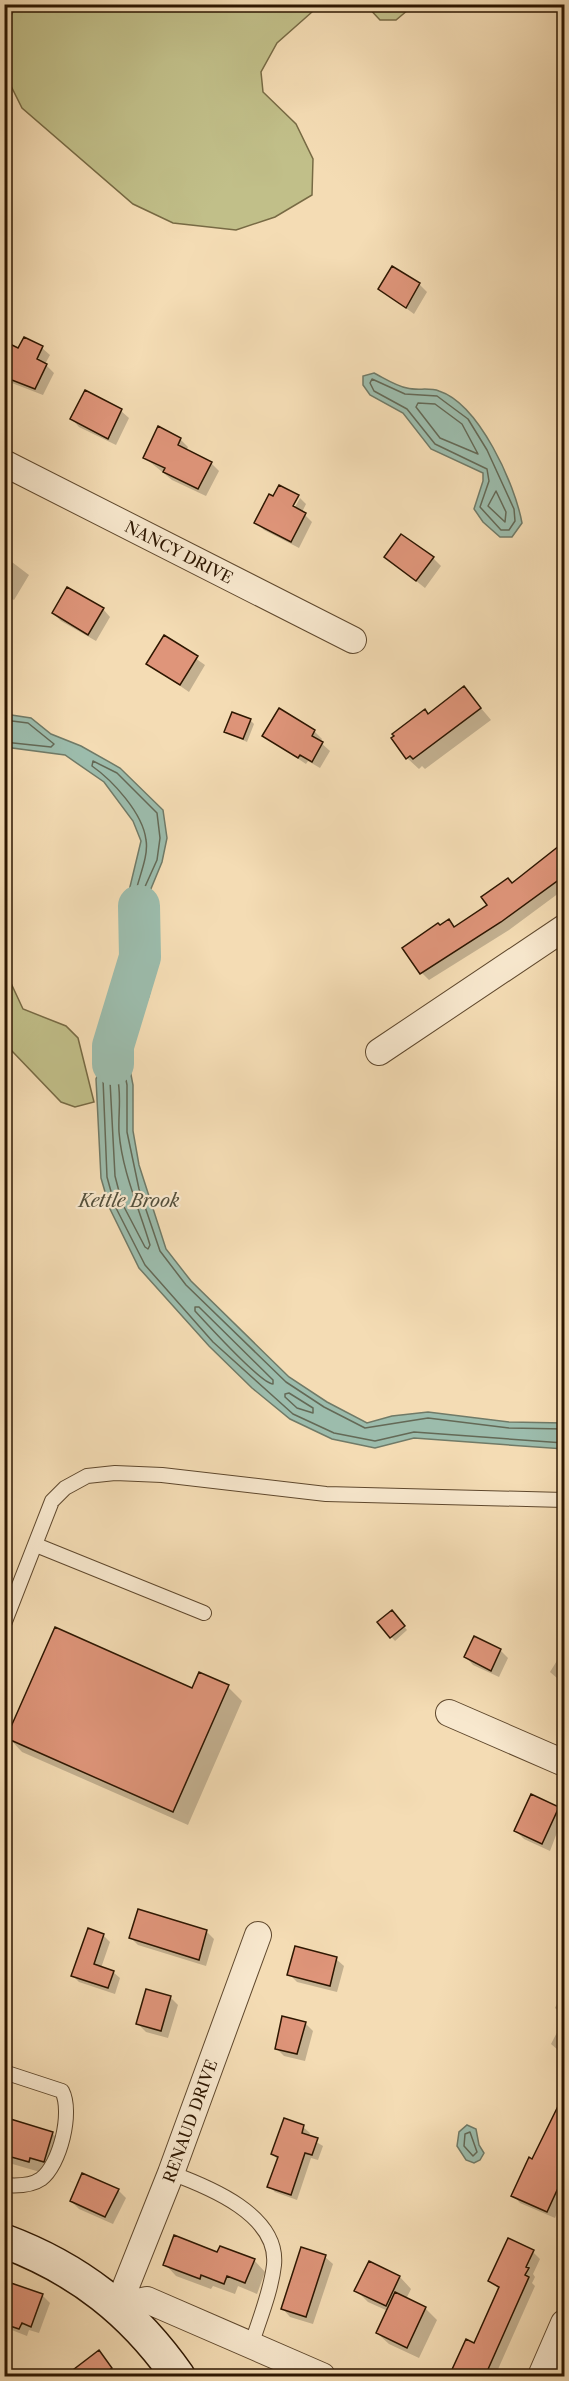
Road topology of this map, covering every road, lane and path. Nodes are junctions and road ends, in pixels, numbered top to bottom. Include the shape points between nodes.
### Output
1 (4, 464) edge
2 (353, 640) dead end
3 (564, 928) edge
4 (379, 1052) dead end
5 (564, 1500) edge
6 (36, 1545) junction
7 (204, 1613) dead end
8 (4, 1624) edge
9 (449, 1713) dead end
10 (564, 1763) edge
11 (258, 1935) dead end
12 (4, 2072) edge
13 (171, 2173) junction
14 (4, 2186) edge
15 (4, 2241) edge
16 (118, 2306) junction
17 (564, 2323) edge
18 (251, 2346) junction
19 (292, 2371) edge
20 (178, 2376) edge
21 (322, 2376) edge
22 (541, 2376) edge

1 - 2 street, NANCY DRIVE
3 - 4 street
5 - 6 lane via 326,1494 115,1473 87,1476 65,1488 52,1501
6 - 7 lane
6 - 8 lane
9 - 10 street
11 - 13 street, RENAUD DRIVE
12 - 14 lane via 62,2091 66,2109 62,2142 44,2177 36,2182
13 - 16 street, RENAUD DRIVE
13 - 18 lane via 214,2188 269,2235 274,2263
15 - 16 main road via 67,2270
16 - 18 street via 147,2300
16 - 20 main road
17 - 22 street
18 - 19 street
19 - 21 street

